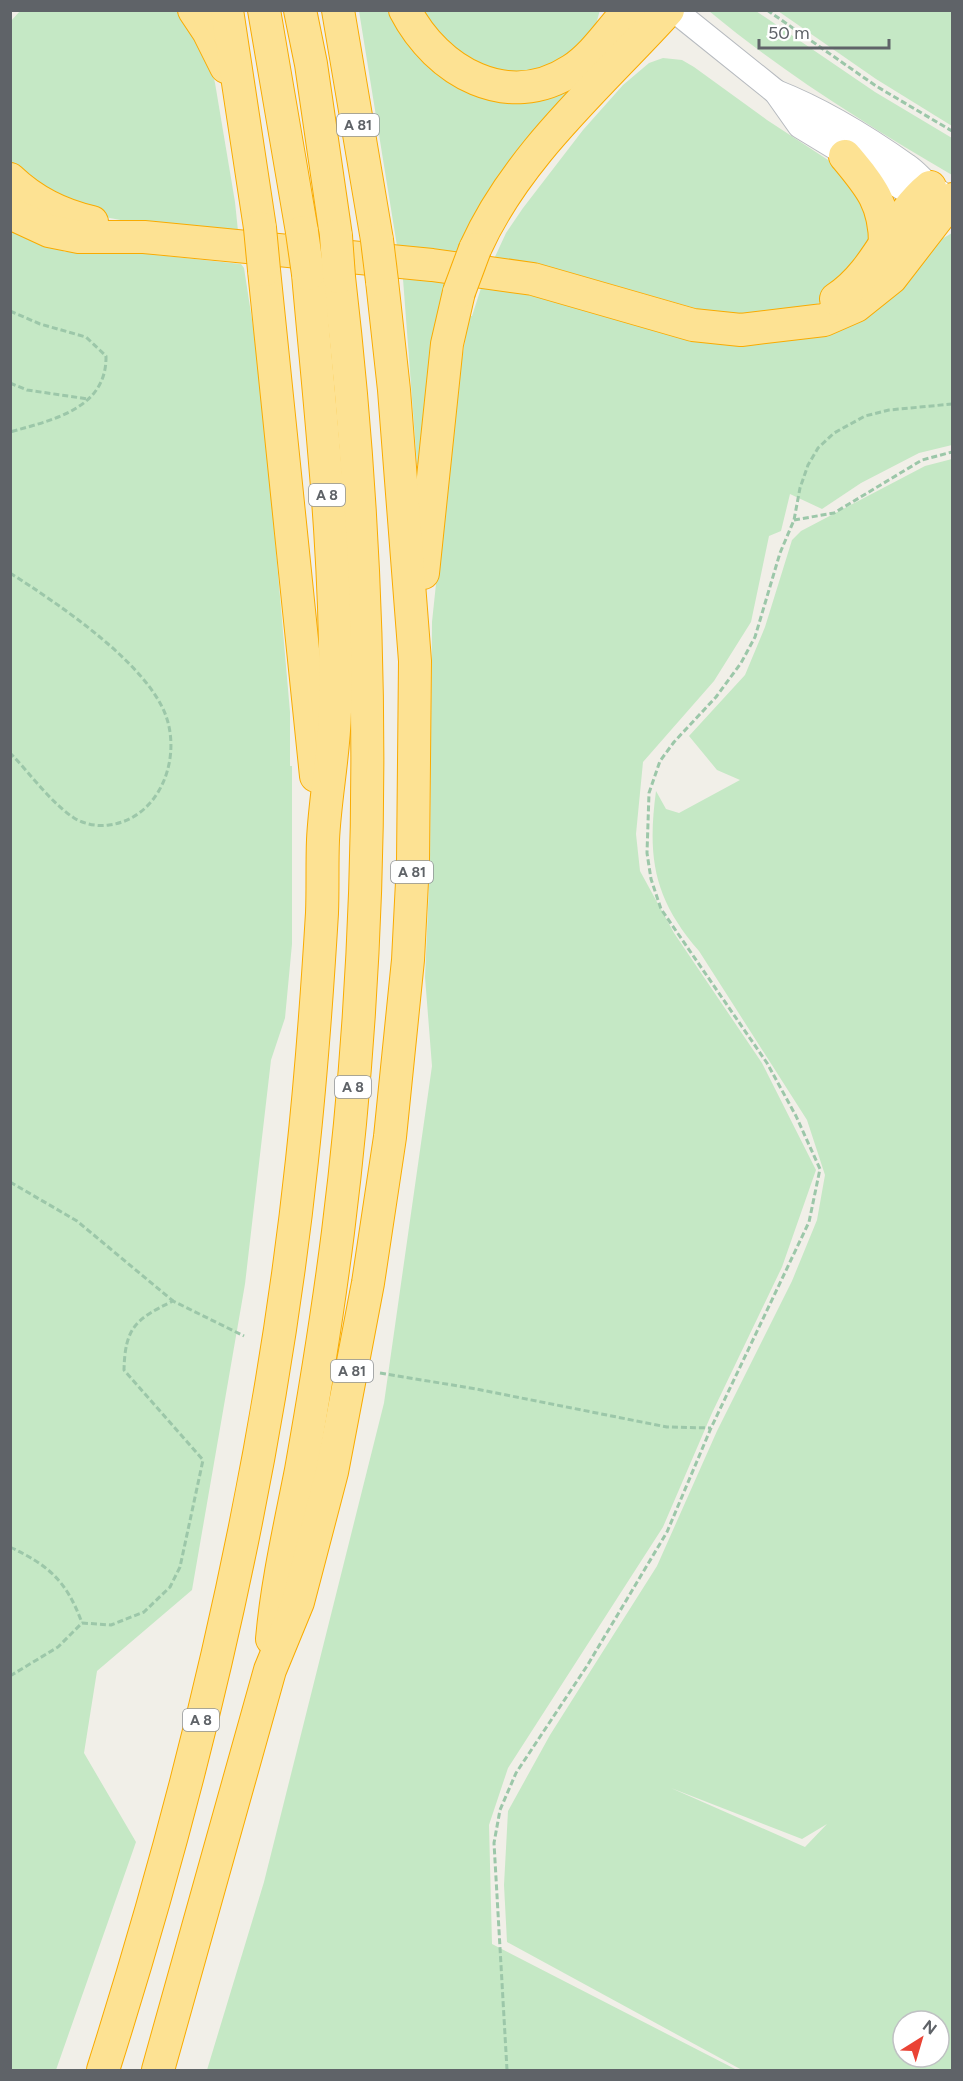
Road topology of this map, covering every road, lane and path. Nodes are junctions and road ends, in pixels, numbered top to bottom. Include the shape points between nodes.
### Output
1 (194, 10) edge
2 (227, 10) edge
3 (264, 10) edge
4 (300, 10) edge
5 (338, 10) edge
6 (405, 10) edge
7 (608, 10) edge
8 (629, 10) edge
9 (668, 10) edge
10 (674, 10) edge
11 (767, 10) edge
12 (601, 43) junction
13 (776, 92) junction
14 (243, 105) junction
15 (952, 131) edge
16 (845, 156) junction
17 (10, 179) edge
18 (945, 195) edge
19 (10, 213) edge
20 (144, 237) junction
21 (885, 244) junction
22 (10, 311) edge
23 (799, 322) junction
24 (10, 383) edge
25 (89, 399) junction
26 (952, 404) edge
27 (10, 432) edge
28 (952, 452) edge
29 (794, 520) junction
30 (10, 573) edge
31 (415, 661) junction
32 (10, 753) edge
33 (323, 839) junction
34 (10, 1182) edge
35 (173, 1301) junction
36 (244, 1336) dead end
37 (380, 1373) dead end
38 (711, 1428) junction
39 (10, 1547) edge
40 (82, 1623) junction
41 (270, 1670) junction
42 (10, 1676) edge
43 (103, 2070) edge
44 (158, 2070) edge
45 (507, 2070) edge

1 - 14 highway
2 - 14 highway
3 - 33 highway, A 8, bridge via 308,274 333,576 335,716
4 - 41 highway, A 8, bridge via 336,236 352,387 365,597 369,807 350,1133 312,1408 276,1594
5 - 31 highway, A 81, bridge via 382,281
6 - 12 highway via 422,37 447,63 470,77 507,87 558,79
7 - 12 highway
8 - 12 highway
9 - 31 highway, bridge via 569,115 508,188 475,249 459,292 447,344
10 - 13 main road
11 - 15 path via 876,86
13 - 16 main road via 801,126
13 - 18 main road via 811,105 909,167
14 - 33 highway, bridge via 260,228
16 - 18 main road via 904,189
16 - 21 highway via 870,184 879,203
17 - 20 highway via 55,210
18 - 21 highway via 904,211
18 - 23 highway via 913,253 881,288 844,314
19 - 20 highway via 35,226 65,234
20 - 23 highway via 534,279 717,329 760,329
21 - 23 highway via 844,294
22 - 25 path via 86,337 99,346 106,356 106,369 101,386
24 - 25 path via 27,390
25 - 27 path via 49,422
26 - 29 path via 881,412 850,422 834,433 808,465
28 - 29 path via 922,460 834,513
29 - 38 path via 755,637 716,697 660,760 649,793 647,853 661,909 767,1064 820,1169 809,1222
30 - 32 path via 80,621 145,681 166,716 172,750 168,771 148,808 123,823 99,827 75,818
31 - 41 highway, A 81 via 408,960 382,1191 332,1472 298,1602
33 - 43 highway, A 8 via 322,909 304,1139 267,1409 234,1579 194,1752
34 - 35 path via 77,1221
35 - 36 path
35 - 40 path via 140,1318 125,1346 124,1370 203,1460 180,1567 170,1587 144,1612 111,1625
37 - 38 path via 667,1426
38 - 45 path via 667,1532 587,1666 516,1773 500,1810 494,1843
39 - 40 path via 49,1570 72,1594
40 - 42 path via 58,1647
41 - 44 highway, A 8

